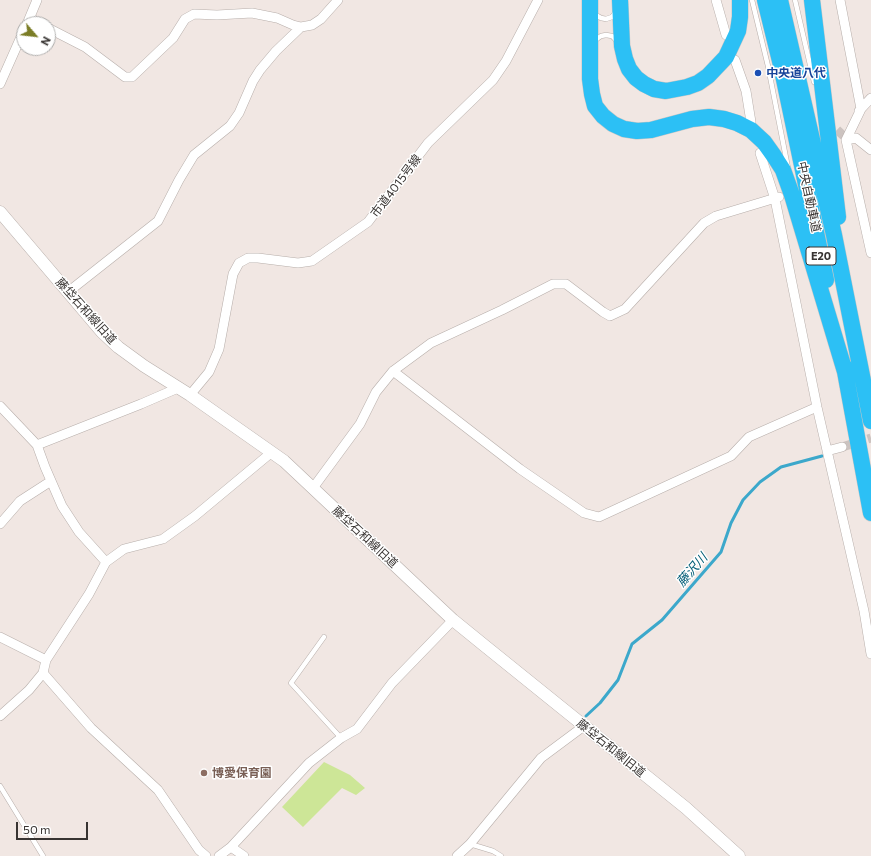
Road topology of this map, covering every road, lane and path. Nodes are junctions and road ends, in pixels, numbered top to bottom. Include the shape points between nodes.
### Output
1 (37, 0) edge
2 (338, 0) edge
3 (538, 0) edge
4 (716, 0) edge
5 (740, 0) edge
6 (752, 0) edge
7 (765, 0) edge
8 (780, 0) edge
9 (795, 0) edge
10 (812, 0) edge
11 (840, 0) edge
12 (620, 1) edge
13 (589, 2) edge
14 (30, 16) edge
15 (301, 27) junction
16 (56, 32) edge
17 (726, 35) dead end
18 (16, 45) edge
19 (622, 46) junction
20 (590, 48) junction
21 (735, 60) dead end
22 (3, 70) edge
23 (0, 84) edge
24 (816, 89) dead end
25 (818, 96) dead end
26 (871, 98) edge
27 (861, 109) junction
28 (751, 122) dead end
29 (845, 128) tunnel mouth
30 (828, 129) junction
31 (846, 140) junction
32 (871, 150) edge
33 (760, 153) dead end
34 (782, 197) junction
35 (0, 212) edge
36 (871, 253) edge
37 (68, 292) junction
38 (393, 371) junction
39 (846, 375) junction
40 (178, 388) junction
41 (190, 395) junction
42 (0, 406) edge
43 (818, 407) junction
44 (871, 420) edge
45 (38, 445) junction
46 (842, 447) tunnel mouth
47 (827, 451) junction
48 (272, 452) junction
49 (51, 481) junction
50 (313, 488) junction
51 (871, 513) edge
52 (0, 524) edge
53 (106, 562) junction
54 (868, 610) edge
55 (454, 620) junction
56 (0, 637) edge
57 (324, 637) dead end
58 (871, 654) edge
59 (46, 660) junction
60 (43, 673) junction
61 (0, 716) edge
62 (584, 726) junction
63 (341, 738) junction
64 (0, 786) edge
65 (470, 844) junction
66 (231, 847) junction
67 (43, 856) edge
68 (206, 856) edge
69 (219, 856) edge
70 (244, 856) edge
71 (456, 856) edge
72 (501, 856) edge
73 (739, 856) edge

1 - 14 street
2 - 15 street via 321,19 312,25
3 - 41 street, 市道4015号線 via 506,61 492,80 428,143 368,222 312,261 298,263 248,258 239,263 233,274 219,349 208,372
4 - 17 street
5 - 19 highway via 738,31 726,57 708,76 687,87 666,91 644,84 629,69
6 - 34 lane via 784,143
7 - 39 highway, 中央自動車道 / E20
8 - 44 highway, 中央自動車道 / E20 via 834,235
9 - 24 lane
10 - 30 highway
11 - 27 street
12 - 13 lane via 616,12 606,19 596,15
12 - 19 highway
13 - 20 highway
15 - 16 street via 270,16 252,13 194,14 185,19 173,38 132,77 125,77 85,47
15 - 37 street via 260,70 230,126 194,155 158,221
18 - 22 street
19 - 20 lane via 612,36 606,35 595,40
20 - 34 highway via 590,79 594,100 603,116 613,124 637,131 709,117 737,123 751,130 764,142 783,170
21 - 28 street via 746,91
22 - 23 street
25 - 30 lane
26 - 27 street
27 - 29 street
27 - 31 street
30 - 44 highway via 840,233
31 - 32 street via 856,138
31 - 36 street
33 - 34 street
34 - 38 street via 716,216 704,223 626,309 610,316 566,284 553,284 431,343
34 - 39 highway via 821,296
34 - 43 street
35 - 37 street, 藤垈石和線旧道
37 - 40 street, 藤垈石和線旧道 via 118,347
38 - 43 street via 520,469 584,513 599,517 731,456 749,437
38 - 50 street via 376,392 360,424
39 - 51 highway, 中央自動車道 / E20
40 - 41 street, 藤垈石和線旧道
40 - 45 street
41 - 48 street, 藤垈石和線旧道
42 - 45 street
43 - 47 street
45 - 49 street
46 - 47 street
47 - 54 street
48 - 50 street, 藤垈石和線旧道
48 - 53 street via 163,539 124,549
49 - 52 street via 20,501
49 - 53 street via 62,506 79,532
50 - 55 street, 藤垈石和線旧道
53 - 59 street via 89,594
54 - 58 street
55 - 62 street, 藤垈石和線旧道
55 - 63 street via 392,683 358,728
56 - 59 street
57 - 63 lane via 291,683
59 - 60 street
60 - 61 street via 29,690
60 - 68 street via 91,728 158,790 199,850
62 - 65 street via 541,758
62 - 73 street, 藤垈石和線旧道 via 686,808
63 - 66 street via 310,763
64 - 67 lane
65 - 71 street
65 - 72 lane
66 - 69 street
66 - 70 street

